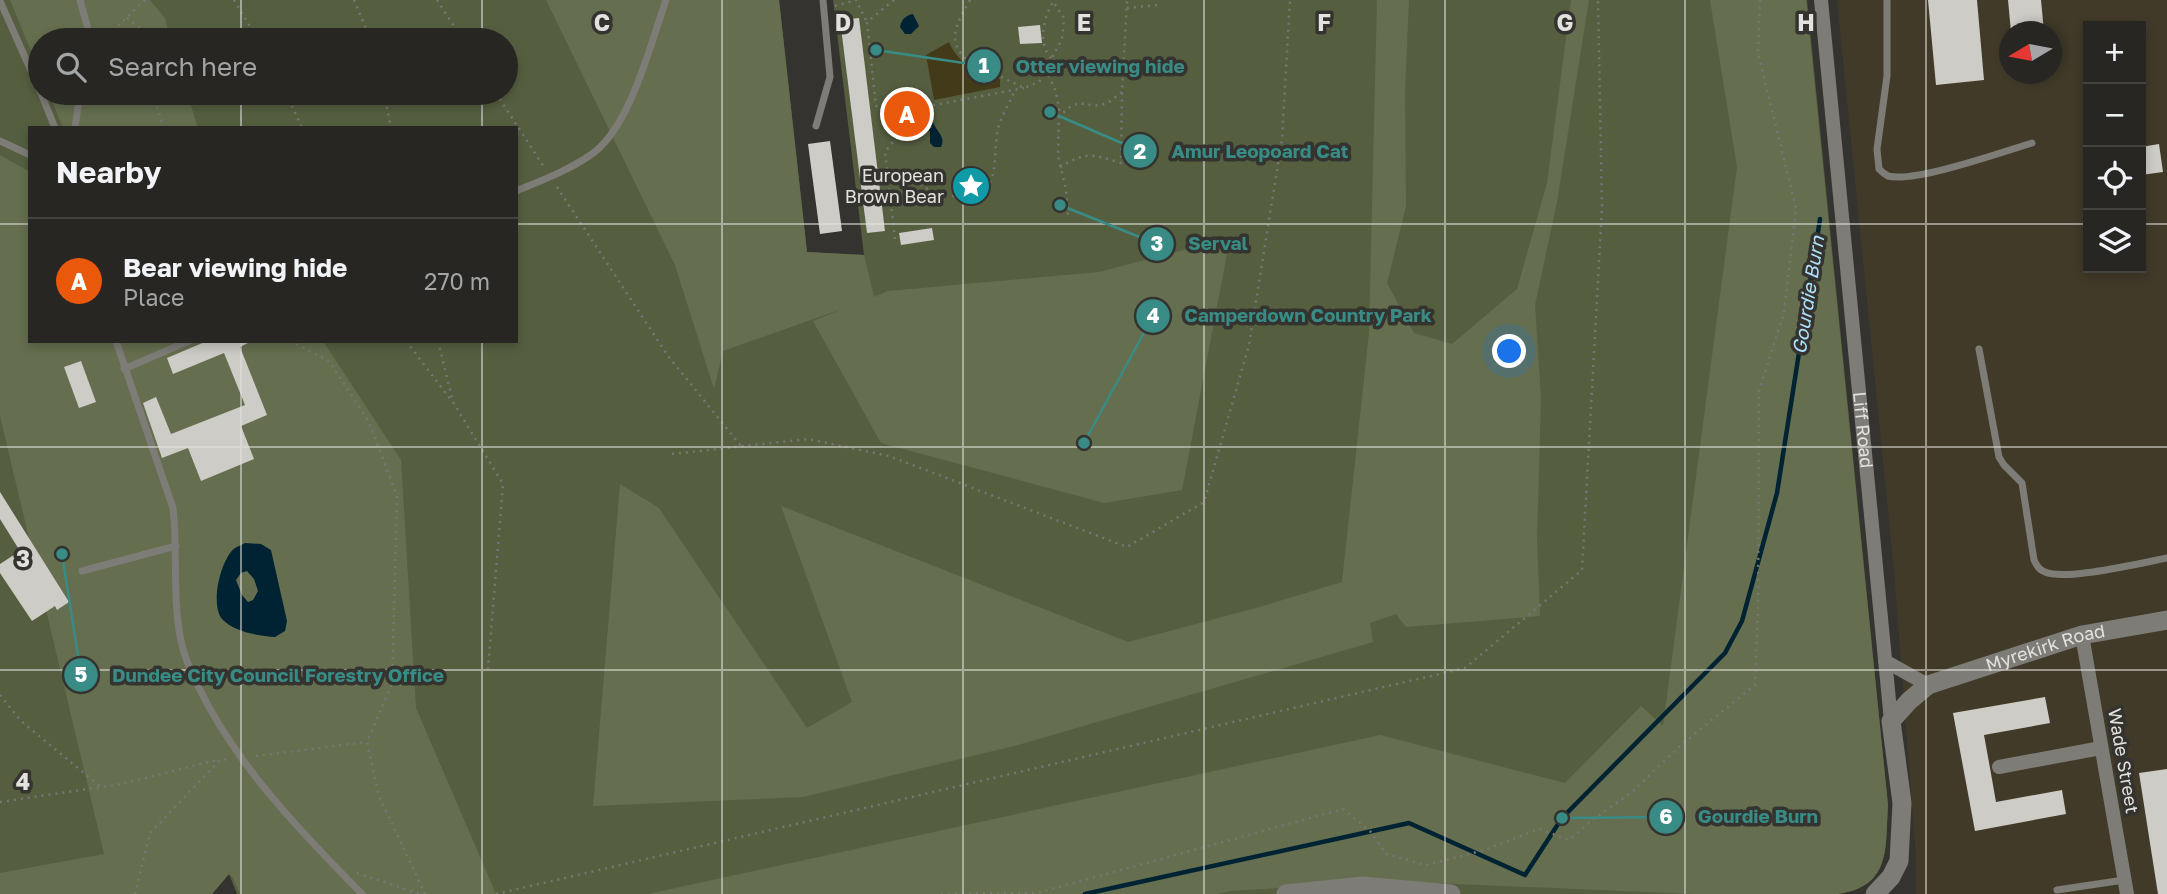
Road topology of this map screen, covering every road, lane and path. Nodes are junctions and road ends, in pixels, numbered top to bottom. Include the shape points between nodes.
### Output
1 (80, 0) edge
2 (145, 0) edge
3 (234, 0) edge
4 (354, 0) edge
5 (437, 0) edge
6 (666, 0) edge
7 (856, 0) edge
8 (894, 0) edge
9 (970, 0) edge
10 (1127, 0) edge
11 (1290, 0) edge
12 (1598, 0) edge
13 (1760, 0) edge
14 (1821, 0) edge
15 (1887, 0) edge
16 (0, 1) edge
17 (1052, 1) edge
18 (824, 4) edge
19 (1157, 5) dead end
20 (1127, 8) junction
21 (127, 18) junction
22 (867, 22) junction
23 (88, 28) edge
24 (116, 28) edge
25 (140, 28) edge
26 (251, 28) edge
27 (367, 28) edge
28 (455, 28) edge
29 (1051, 58) junction
30 (28, 63) edge
31 (1045, 68) junction
32 (1024, 88) junction
33 (1015, 90) junction
34 (1122, 92) junction
35 (898, 103) junction
36 (46, 105) edge
37 (78, 105) edge
38 (155, 105) edge
39 (291, 105) edge
40 (386, 105) edge
41 (504, 105) edge
42 (1059, 118) junction
43 (54, 126) edge
44 (75, 126) edge
45 (163, 126) edge
46 (301, 126) edge
47 (391, 126) edge
48 (517, 126) edge
49 (816, 126) dead end
50 (518, 127) edge
51 (0, 141) edge
52 (2032, 144) dead end
53 (28, 154) edge
54 (1060, 167) junction
55 (550, 176) junction
56 (920, 184) dead end
57 (518, 190) edge
58 (1068, 216) dead end
59 (895, 239) dead end
60 (117, 343) edge
61 (184, 343) edge
62 (294, 343) edge
63 (408, 343) edge
64 (438, 343) edge
65 (1979, 349) dead end
66 (124, 369) junction
67 (453, 402) junction
68 (741, 446) junction
69 (672, 454) dead end
70 (176, 547) junction
71 (2167, 558) edge
72 (82, 570) dead end
73 (2167, 620) edge
74 (2082, 635) junction
75 (1885, 661) junction
76 (488, 668) dead end
77 (1928, 685) junction
78 (0, 695) edge
79 (1891, 721) junction
80 (367, 742) junction
81 (2101, 748) junction
82 (242, 758) junction
83 (220, 760) junction
84 (1999, 767) dead end
85 (101, 787) junction
86 (0, 802) edge
87 (333, 864) junction
88 (2126, 887) edge
89 (2057, 890) dead end
90 (1411, 893) edge
91 (135, 894) edge
92 (362, 894) edge
93 (423, 894) edge
94 (496, 894) edge
95 (941, 894) edge
96 (1286, 894) edge
97 (1451, 894) edge
98 (1875, 894) edge

1 - 23 lane
2 - 21 path
3 - 26 path
4 - 27 path
5 - 28 path
6 - 55 lane via 635,90 609,140 590,156
7 - 18 path
7 - 22 path
8 - 22 path
9 - 32 path via 957,24 955,45 960,54
10 - 20 path
11 - 68 path via 1282,139 1249,345 1203,502 1127,547 889,456 808,439
12 - 94 path via 1602,208 1581,570 1465,668
13 - 95 path via 1758,53 1796,208 1784,313 1759,391 1755,685 1569,840 1539,829 1482,851 1426,865 1386,854 1370,831 1343,809 1037,893
14 - 75 street, Liff Road
15 - 52 lane via 1887,76 1877,149 1879,169 1890,176 1911,175
16 - 30 lane
17 - 29 path via 1044,22 1044,45
17 - 29 path via 1064,18 1062,39
18 - 49 lane via 830,77
19 - 20 path
20 - 34 path
21 - 24 path
21 - 25 path
22 - 35 path via 876,106
29 - 31 path
31 - 32 path via 1039,82
31 - 42 path
32 - 33 path
33 - 35 path via 919,108 910,100
33 - 56 path via 999,126 994,173 987,189 947,196
34 - 42 path via 1106,104 1068,107
34 - 54 path via 1121,163 1088,155
35 - 59 path via 894,116 906,125 886,152
36 - 43 lane
37 - 44 lane
38 - 45 path
39 - 46 path
40 - 47 path
41 - 48 path
42 - 54 path
50 - 55 path
51 - 53 lane
54 - 58 path
55 - 57 lane
55 - 68 path via 668,356
60 - 66 lane
61 - 66 lane
62 - 80 path via 329,361 369,422 397,496 392,684
63 - 67 path
64 - 67 path
65 - 71 lane via 1999,457 2022,483 2038,568 2047,573 2078,573
66 - 70 lane via 173,508
67 - 76 path via 503,484
68 - 69 path
70 - 72 lane
70 - 82 lane via 181,644 209,708
73 - 74 street, Myrekirk Road
74 - 77 street, Myrekirk Road
74 - 81 street, Wade Street
75 - 77 street
75 - 79 street, Liff Road
77 - 79 street, Myrekirk Road
78 - 85 path via 21,721
79 - 98 street, Liff Road via 1902,803 1899,861
80 - 82 path
80 - 93 path via 379,796
81 - 84 street
81 - 88 street, Wade Street
82 - 83 path
82 - 87 lane
83 - 85 path
83 - 91 path via 150,833
85 - 86 path
87 - 92 lane
87 - 93 path
88 - 89 lane
90 - 96 street via 1363,887
90 - 97 street

